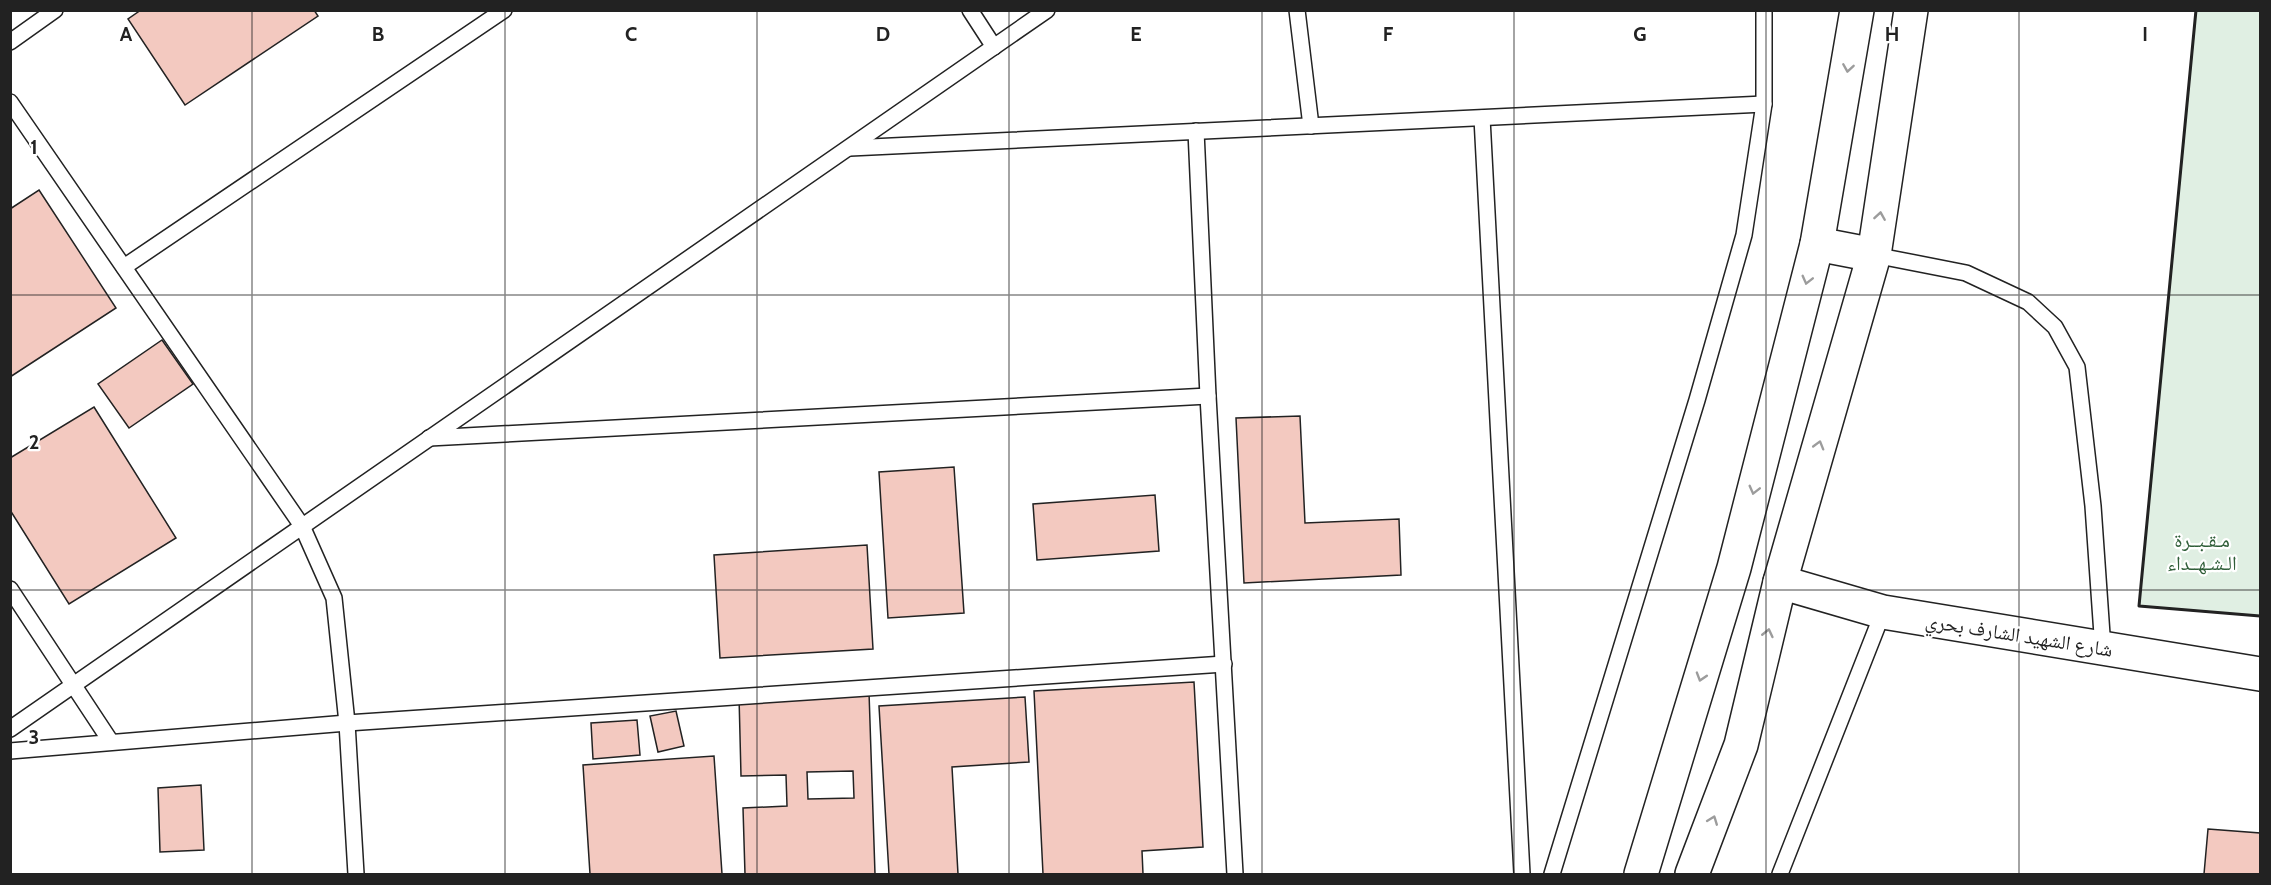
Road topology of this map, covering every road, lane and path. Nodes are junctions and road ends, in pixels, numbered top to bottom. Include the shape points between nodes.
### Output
1 (54, 10) edge
2 (504, 10) edge
3 (970, 10) edge
4 (1047, 10) edge
5 (1297, 10) edge
6 (1764, 10) edge
7 (1857, 10) edge
8 (1911, 10) edge
9 (10, 42) edge
10 (994, 47) junction
11 (10, 102) edge
12 (1764, 104) junction
13 (1482, 118) junction
14 (1311, 126) junction
15 (1196, 131) junction
16 (849, 148) junction
17 (1817, 244) junction
18 (1874, 255) junction
19 (124, 267) junction
20 (1208, 396) junction
21 (429, 438) junction
22 (302, 526) junction
23 (1780, 582) junction
24 (10, 589) edge
25 (1883, 612) junction
26 (2103, 649) junction
27 (1224, 664) junction
28 (2260, 674) edge
29 (73, 685) junction
30 (346, 723) junction
31 (10, 729) edge
32 (111, 742) junction
33 (10, 751) edge
34 (356, 874) edge
35 (1235, 874) edge
36 (1522, 874) edge
37 (1552, 874) edge
38 (1641, 874) edge
39 (1692, 874) edge
40 (1780, 874) edge

1 - 9 lane
2 - 19 lane
3 - 10 lane
4 - 10 lane
5 - 14 lane
6 - 12 lane
7 -> 17 main road
18 -> 8 main road
10 - 16 lane
11 - 19 lane
12 - 13 lane
12 - 37 lane via 1744,235
13 - 14 lane
13 - 36 lane
14 - 15 lane
15 - 16 lane
15 - 20 lane
16 - 21 lane
17 - 18 main road
17 -> 38 main road via 1734,568
23 -> 18 main road
18 - 26 lane via 1966,273 2028,302 2055,327 2077,367 2093,506
19 - 22 lane
20 - 21 lane
20 - 27 lane
21 - 22 lane
22 - 29 lane
22 - 30 lane via 334,598
23 - 25 main road, شارع الشهيد الشارف بحري
39 -> 23 main road via 1741,745
24 - 29 lane
25 - 26 main road, شارع الشهيد الشارف بحري
25 - 40 lane
26 - 28 main road, شارع الشهيد الشارف بحري
27 - 30 lane
27 - 35 lane
29 - 31 lane
29 - 32 lane
30 - 32 lane
30 - 34 lane
32 - 33 lane

